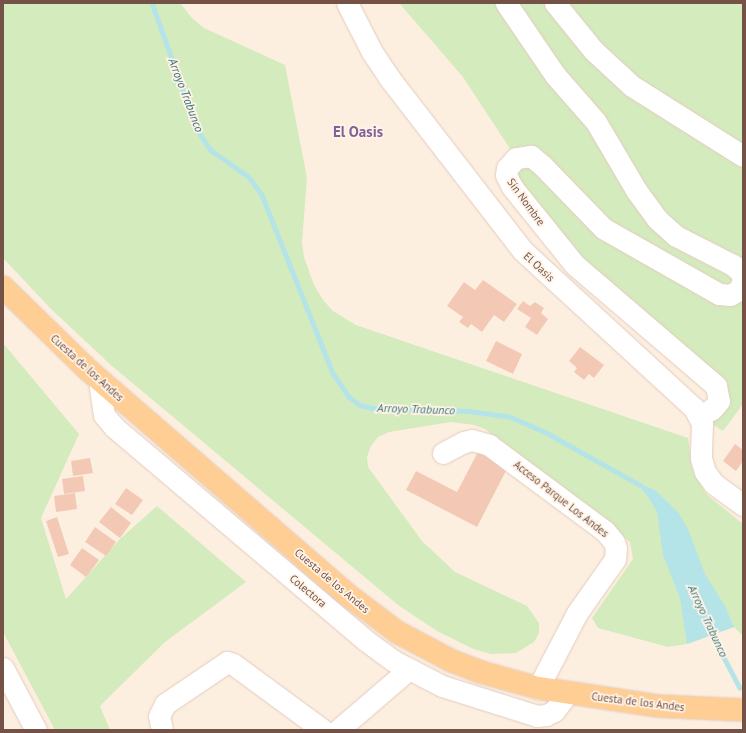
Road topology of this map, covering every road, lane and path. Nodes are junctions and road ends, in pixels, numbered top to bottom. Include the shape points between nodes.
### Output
1 (347, 3) edge
2 (506, 3) edge
3 (555, 3) edge
4 (743, 156) edge
5 (742, 286) edge
6 (3, 287) edge
7 (99, 380) junction
8 (699, 416) junction
9 (442, 453) dead end
10 (743, 505) edge
11 (3, 668) edge
12 (408, 670) junction
13 (538, 688) junction
14 (568, 693) junction
15 (743, 710) edge
16 (554, 711) junction
17 (36, 730) edge
18 (162, 730) edge
19 (322, 730) edge
20 (338, 730) edge
21 (547, 730) edge

1 - 8 street, El Oasis via 372,52 390,79 522,250 688,401
2 - 5 street, Sin Nombre via 555,75 596,122 642,200 657,219 685,242 733,265 742,274
3 - 4 street via 584,41 632,86
5 - 8 street, Sin Nombre via 735,293 719,294 614,236 592,219 531,156 516,158 507,168 506,175 512,187 575,265 716,386 719,401 712,409
6 - 7 main road, Cuesta de los Andes
7 - 12 street, Colectora via 104,415 114,427 365,640
7 - 13 main road, Cuesta de los Andes via 348,595 397,632 452,661
8 - 10 street, El Oasis via 702,432 701,458 705,472 714,484
9 - 13 street, Acceso Parque Los Andes via 464,442 489,444 605,531 614,542 615,559 577,613
11 - 17 street
12 - 16 street, Colectora via 459,692 537,716 546,716
12 - 20 street
13 - 14 main road, Cuesta de los Andes
14 - 15 main road, Cuesta de los Andes via 657,706
14 - 16 street
16 - 21 street
18 - 19 street via 159,716 165,704 227,662 234,664

